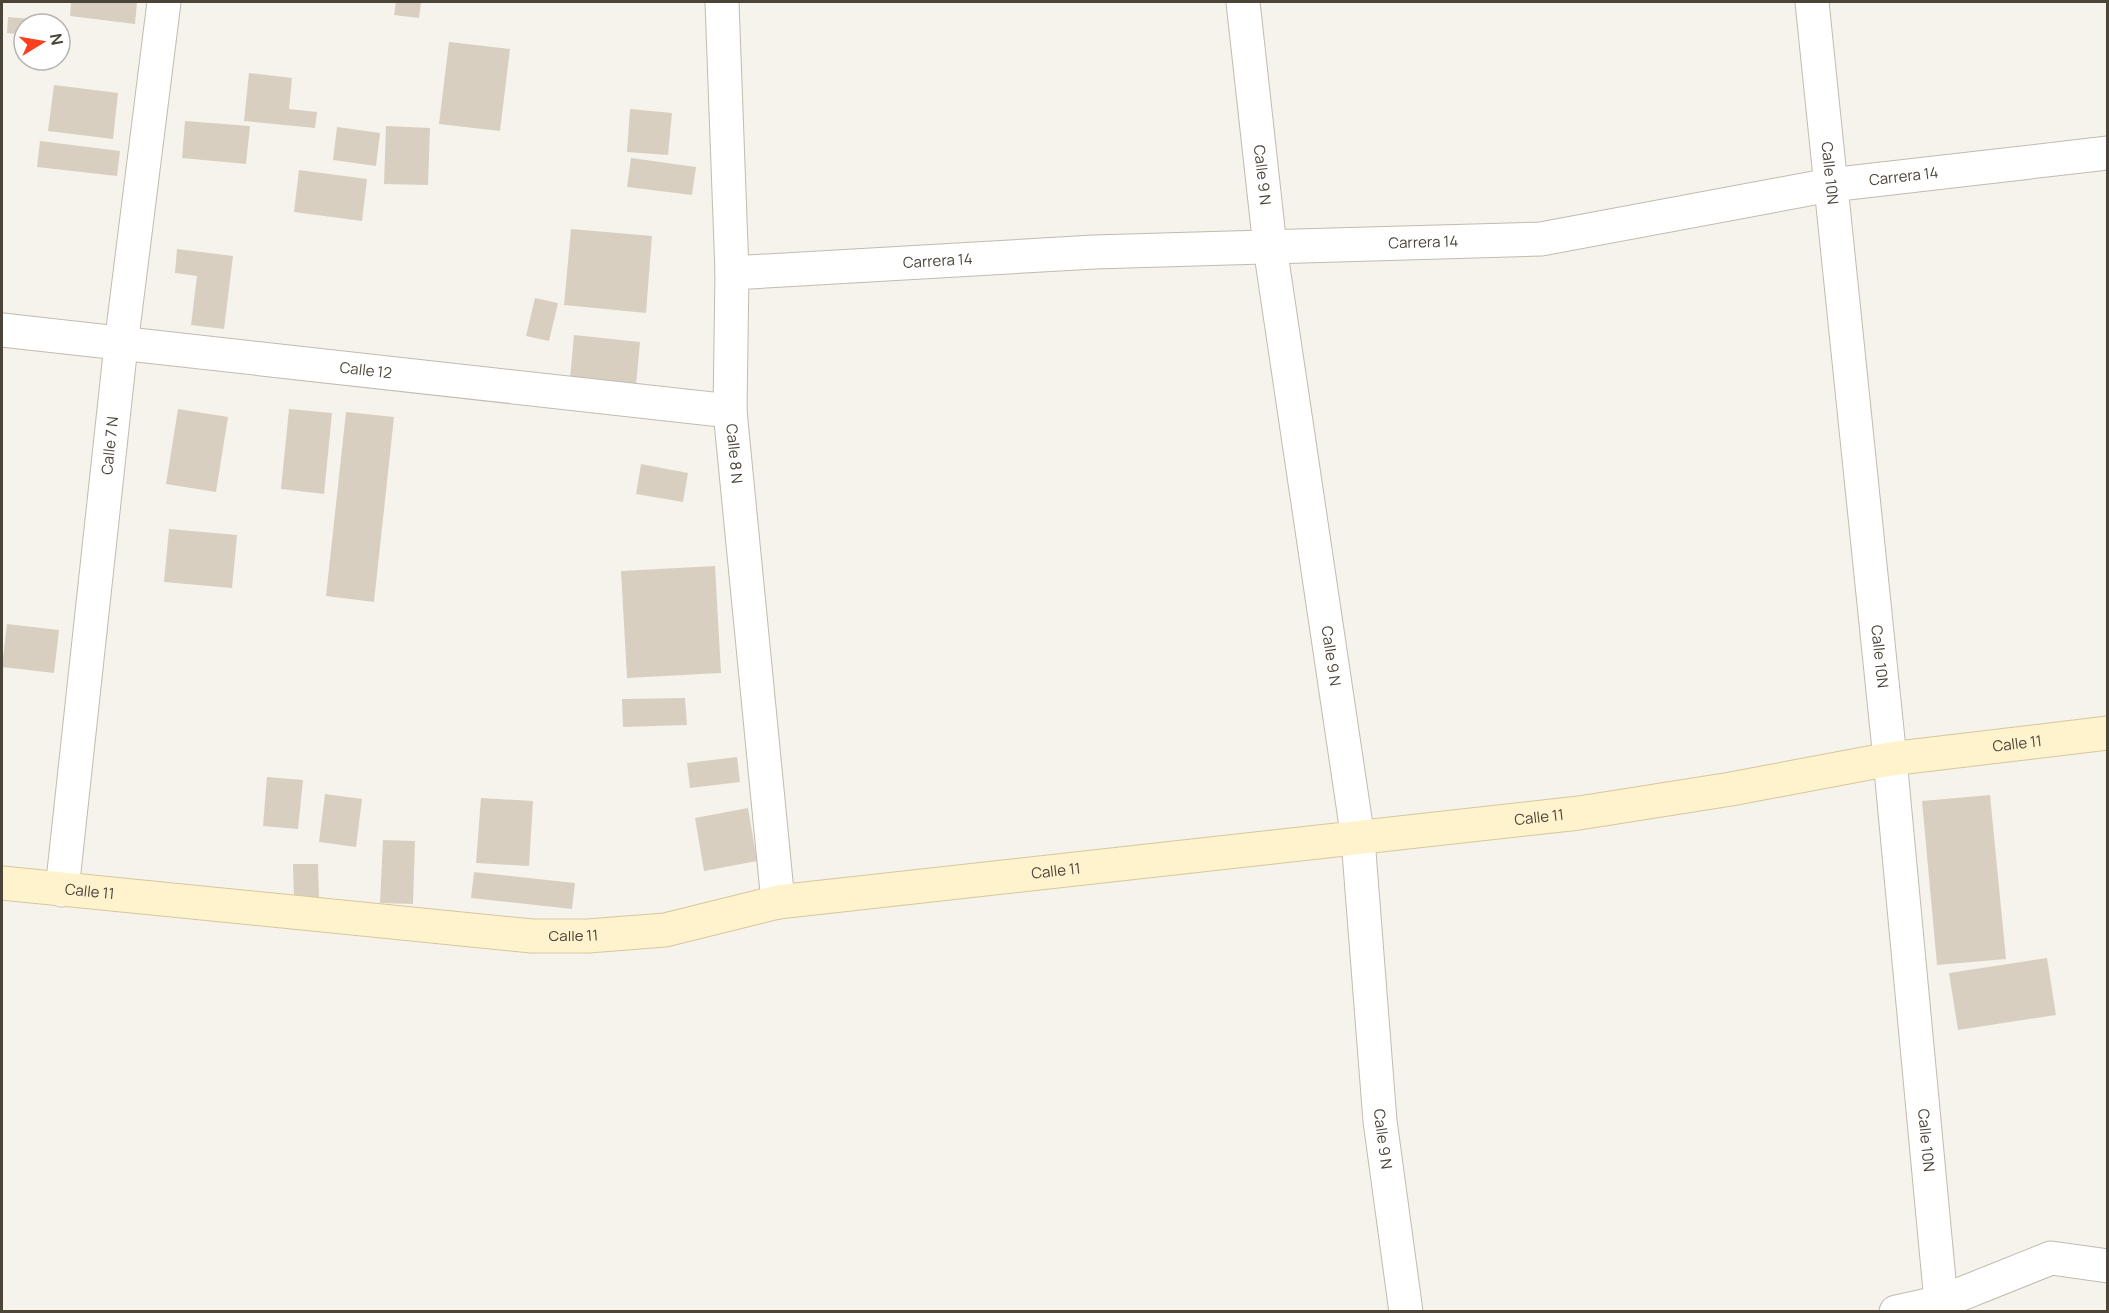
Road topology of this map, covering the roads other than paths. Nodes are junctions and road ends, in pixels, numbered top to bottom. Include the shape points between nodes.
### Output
1 (164, 2) edge
2 (722, 2) edge
3 (1244, 2) edge
4 (1812, 2) edge
5 (2108, 153) edge
6 (1830, 185) junction
7 (1270, 247) junction
8 (732, 273) junction
9 (2, 330) edge
10 (121, 345) junction
11 (730, 411) junction
12 (2108, 733) edge
13 (1890, 759) junction
14 (1358, 838) junction
15 (2, 883) edge
16 (62, 890) junction
17 (778, 902) junction
18 (2108, 1266) edge
19 (1942, 1307) edge
20 (1406, 1311) edge
21 (1896, 1311) edge

1 - 10 street, Calle 7 N
2 - 8 street, Calle 8 N
3 - 7 street, Calle 9 N
4 - 6 street, Calle 10N
5 - 6 street, Carrera 14
6 - 7 street, Carrera 14 via 1541,238
6 - 13 street, Calle 10N
7 - 8 street, Carrera 14 via 1094,252
7 - 14 street, Calle 9 N
8 - 11 street, Calle 8 N
9 - 10 street, Calle 12
10 - 11 street, Calle 12
10 - 16 street, Calle 7 N
11 - 17 street, Calle 8 N
12 - 13 street, Calle 11
13 - 14 street, Calle 11 via 1580,813
13 - 19 street, Calle 10N
14 - 17 street, Calle 11
14 - 20 street, Calle 9 N via 1380,1120
15 - 16 street, Calle 11
16 - 17 street, Calle 11 via 531,936 666,930
18 - 19 street via 2051,1258
19 - 21 street

